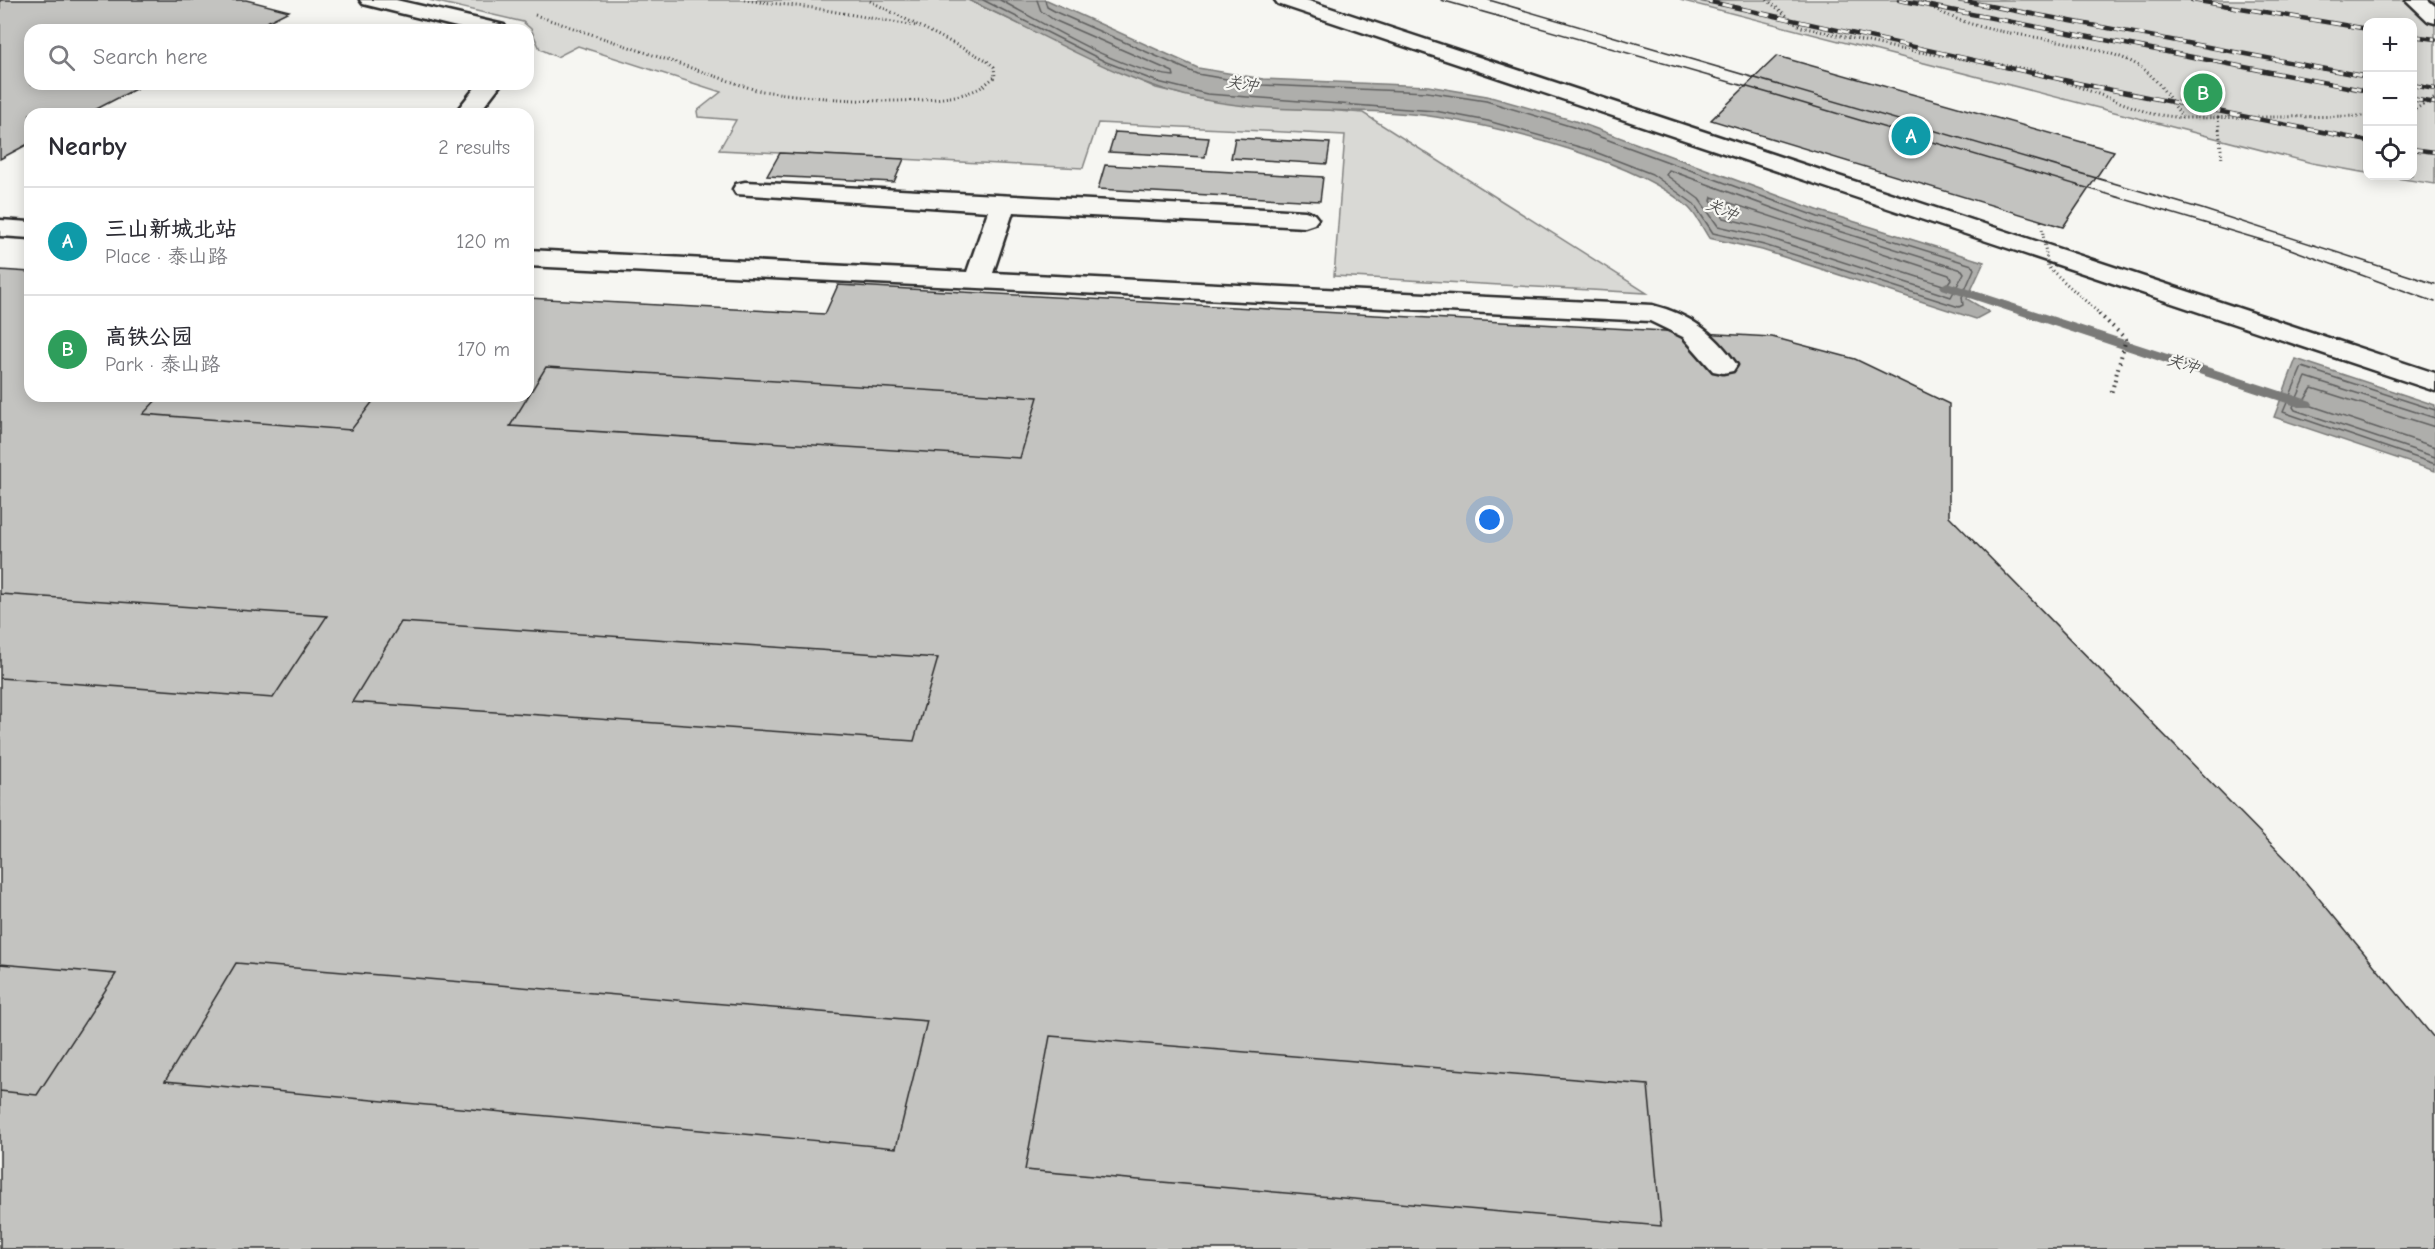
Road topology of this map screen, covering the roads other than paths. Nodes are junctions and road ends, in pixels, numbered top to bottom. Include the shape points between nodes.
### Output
1 (370, 0) edge
2 (1285, 0) edge
3 (2416, 0) edge
4 (2435, 17) edge
5 (471, 24) edge
6 (485, 90) edge
7 (471, 108) edge
8 (745, 189) dead end
9 (1003, 204) junction
10 (1305, 219) dead end
11 (0, 228) edge
12 (24, 230) edge
13 (534, 258) edge
14 (977, 280) junction
15 (1723, 365) dead end
16 (2435, 382) edge

1 - 5 street
2 - 16 street
3 - 4 street
6 - 7 street
8 - 9 street
9 - 10 street
9 - 14 street
11 - 12 street
13 - 14 street
14 - 15 street via 1652,313 1681,321 1706,340

